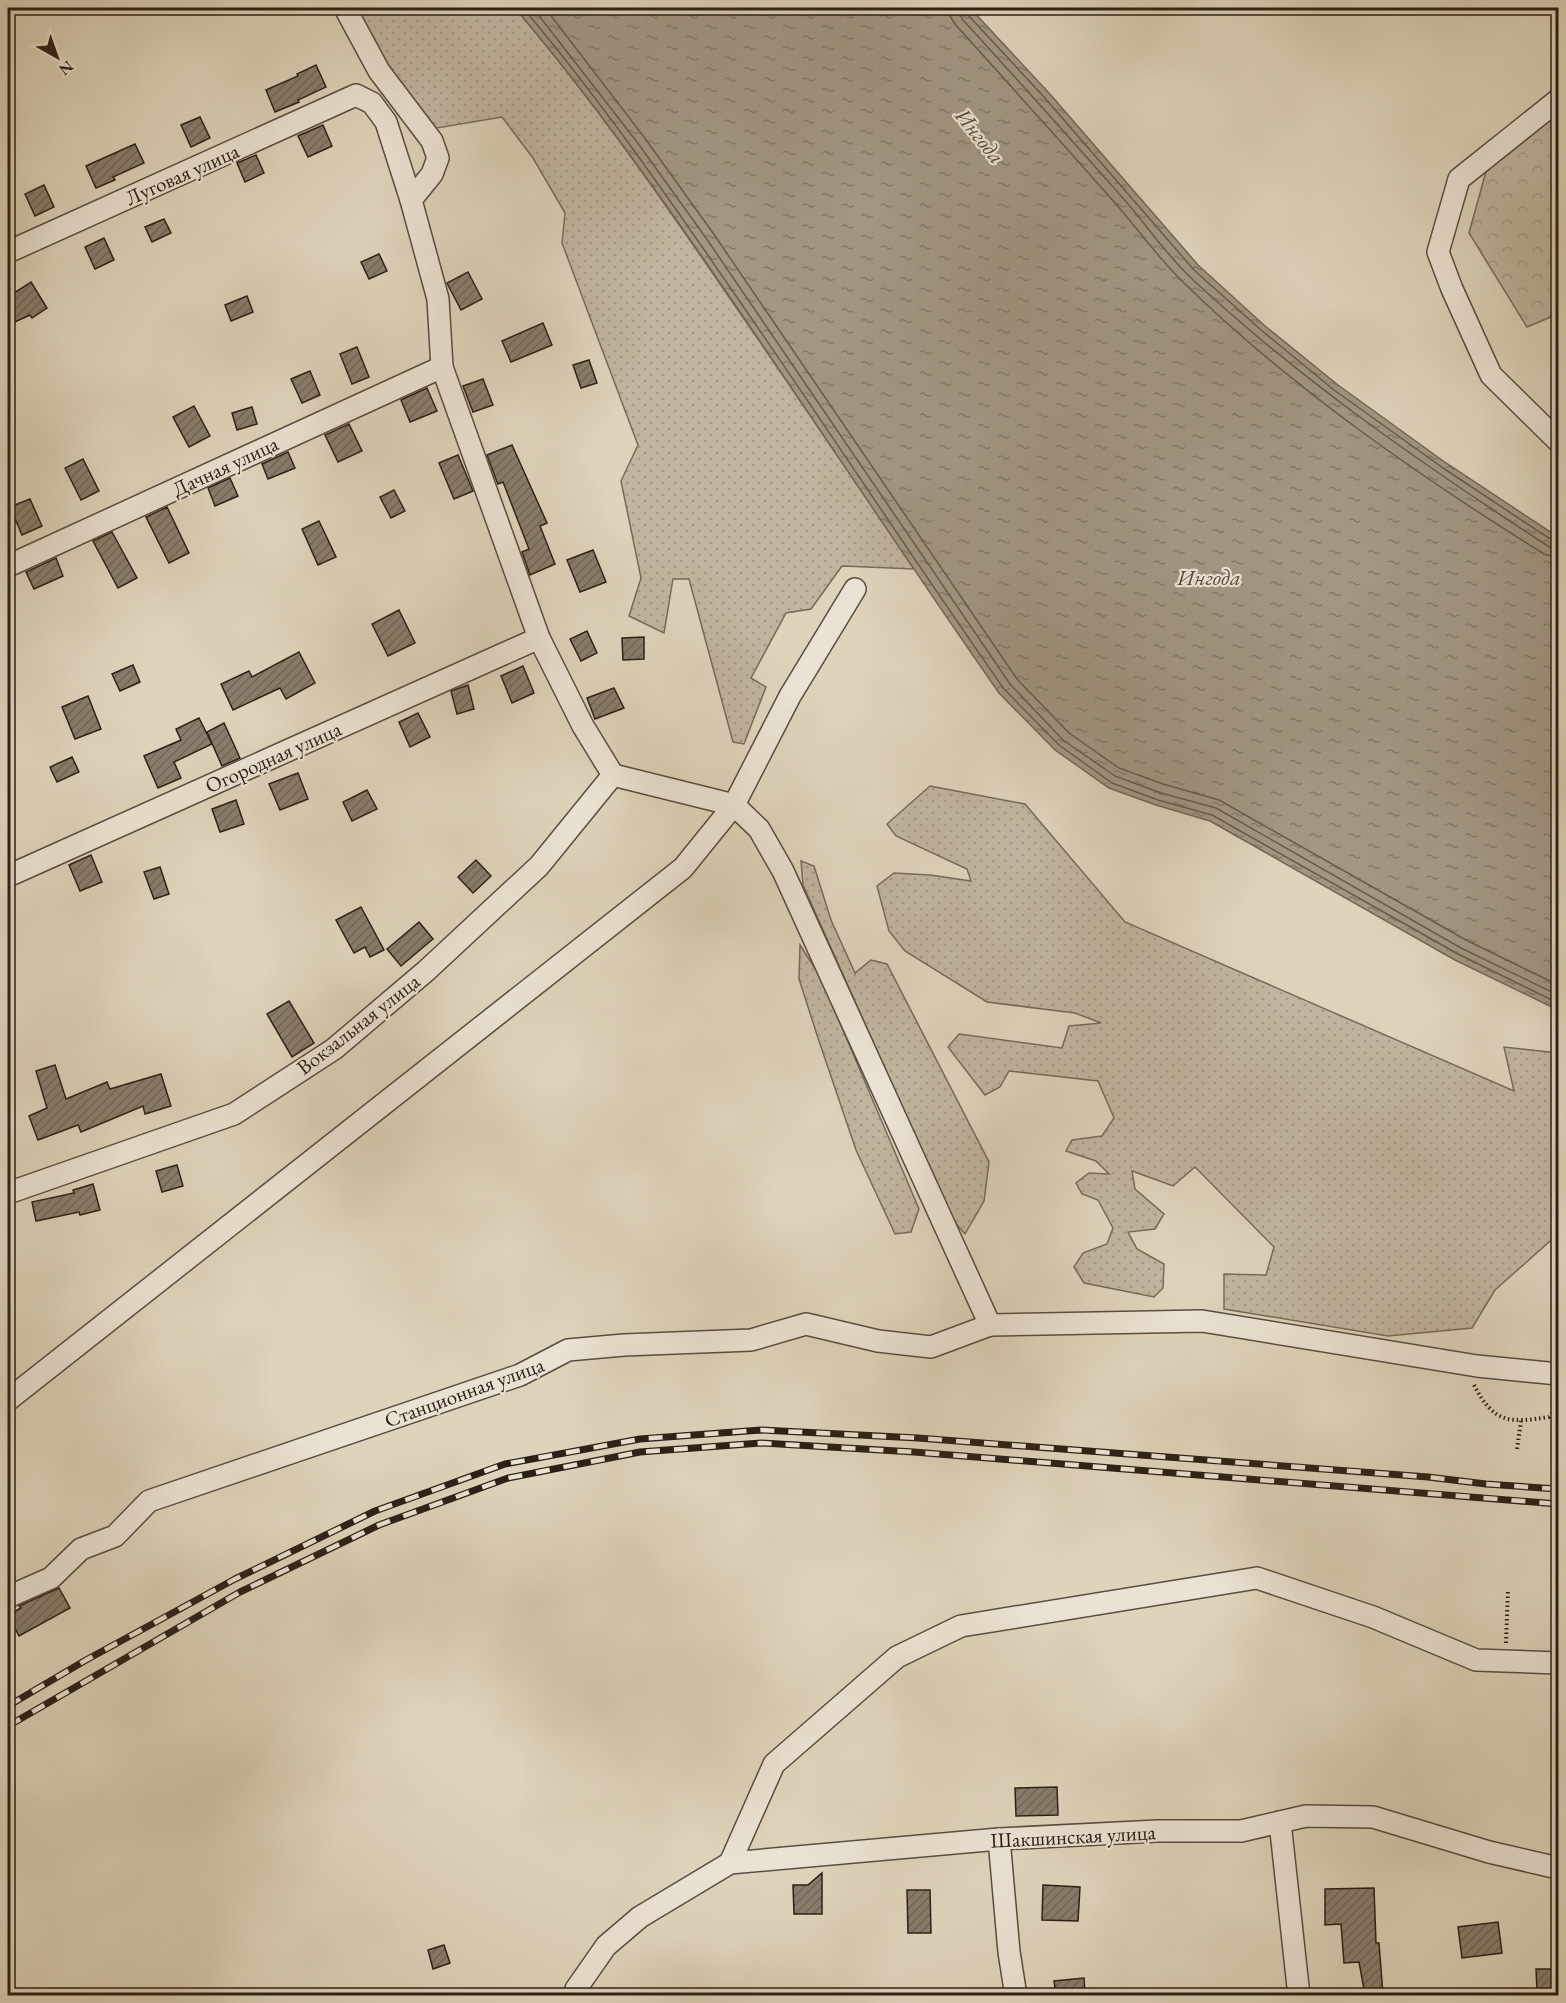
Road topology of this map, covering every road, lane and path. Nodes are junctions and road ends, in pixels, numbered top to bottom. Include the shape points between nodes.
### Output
1 (345, 8) edge
2 (1558, 99) edge
3 (411, 200) junction
4 (8, 252) edge
5 (442, 367) junction
6 (1558, 441) edge
7 (8, 566) edge
8 (855, 589) dead end
9 (539, 638) junction
10 (613, 775) junction
11 (734, 805) junction
12 (8, 876) edge
13 (8, 1193) edge
14 (990, 1325) junction
15 (1463, 1363) junction
16 (1558, 1374) edge
17 (8, 1400) edge
18 (1558, 1407) edge
19 (1521, 1421) junction
20 (1517, 1449) dead end
21 (1508, 1590) dead end
22 (8, 1597) edge
23 (1506, 1660) junction
24 (1558, 1663) edge
25 (1280, 1822) junction
26 (999, 1839) junction
27 (730, 1863) junction
28 (1558, 1868) edge
29 (575, 1995) edge
30 (1016, 1995) edge
31 (1299, 1995) edge

1 - 3 street via 379,71 435,149 438,158 432,174
2 - 6 street via 1459,179 1438,252 1491,375
3 - 4 street, Луговая улица via 386,122 372,103 356,95
3 - 5 street via 438,299
5 - 7 street, Дачная улица
5 - 9 street
8 - 11 street via 790,696
9 - 10 street via 583,726
9 - 12 street, Огородная улица
10 - 11 street
10 - 13 street, Вокзальная улица via 539,867 334,1049 234,1114
11 - 14 street via 759,829 783,871
11 - 17 street via 683,868
14 - 15 street, Станционная улица via 1202,1321
14 - 22 street, Станционная улица via 931,1347 878,1341 806,1324 751,1340 568,1350 520,1376 149,1501 115,1536 81,1549 51,1578
15 - 16 street, Станционная улица
15 - 19 path via 1483,1403 1505,1419
18 - 19 path via 1549,1417
19 - 20 path
21 - 23 path
23 - 24 street
23 - 27 street via 1476,1660 1373,1617 1257,1578 961,1626 897,1657 774,1764
25 - 26 street, Шакшинская улица via 1241,1832 1157,1831
25 - 28 street, Шакшинская улица via 1306,1816 1373,1817
25 - 31 street
26 - 27 street, Шакшинская улица
26 - 30 street
27 - 29 street, Шакшинская улица via 640,1917 606,1946

